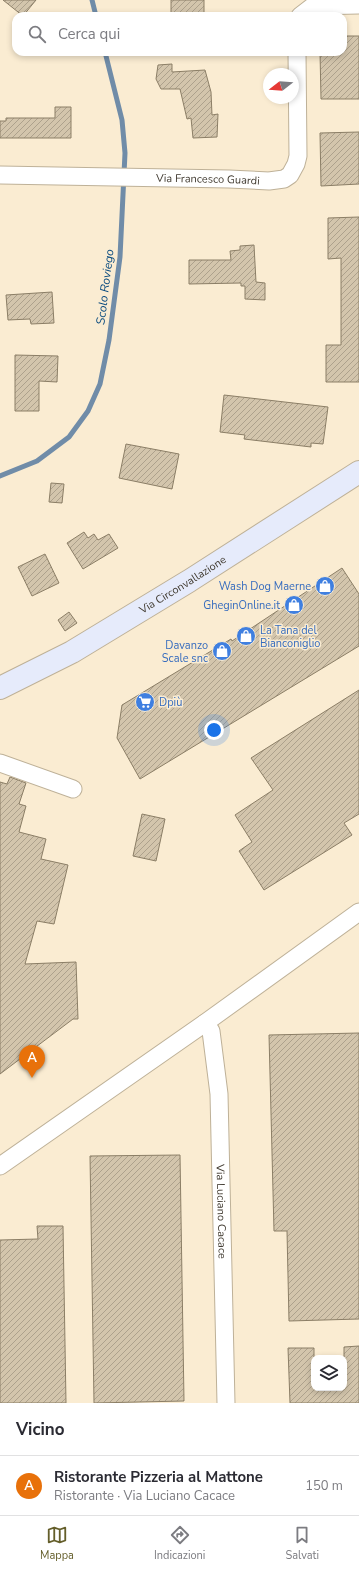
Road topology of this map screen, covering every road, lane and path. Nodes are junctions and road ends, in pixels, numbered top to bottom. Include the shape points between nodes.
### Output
1 (359, 5) edge
2 (305, 12) edge
3 (297, 56) edge
4 (0, 175) edge
5 (359, 472) edge
6 (0, 688) edge
7 (0, 763) edge
8 (73, 789) dead end
9 (359, 912) edge
10 (205, 1023) junction
11 (0, 1166) edge
12 (226, 1403) edge

1 - 2 street via 313,6
3 - 4 street, Via Francesco Guardi via 298,156 290,175 284,179 269,181
5 - 6 main road, Via Circonvallazione via 85,644
7 - 8 street
9 - 10 street
10 - 11 street
10 - 12 street, Via Luciano Cacace via 211,1031 219,1094

